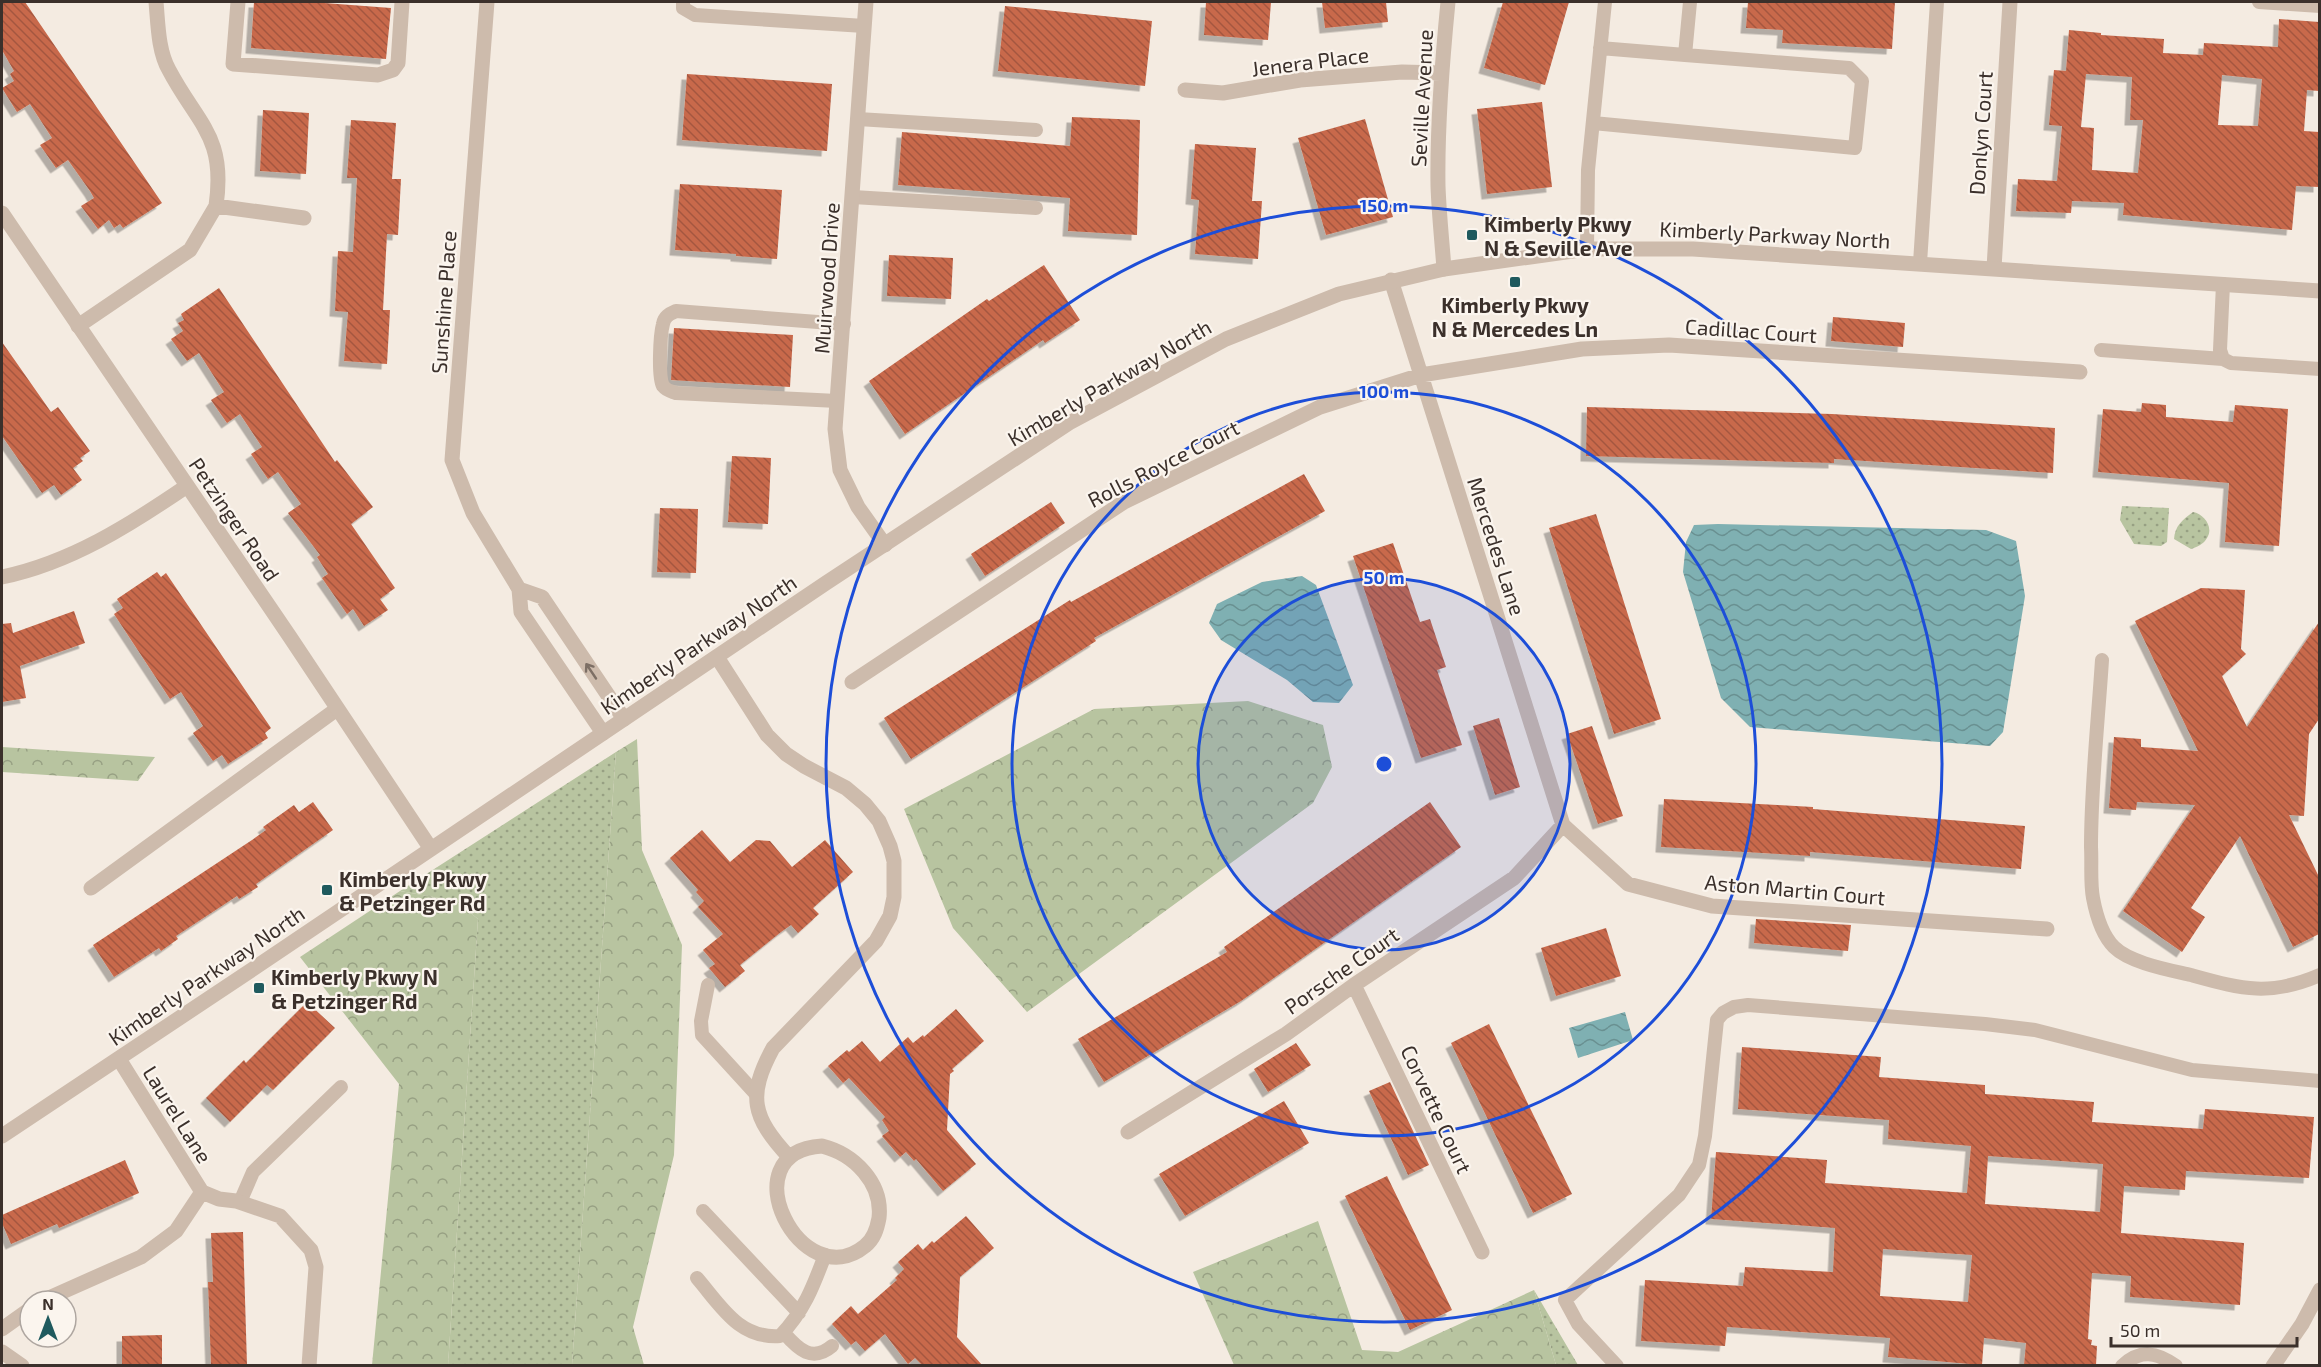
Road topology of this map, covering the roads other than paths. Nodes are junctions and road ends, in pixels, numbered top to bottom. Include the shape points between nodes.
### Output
1 (156, 2) edge
2 (238, 2) edge
3 (402, 2) edge
4 (487, 2) edge
5 (683, 2) edge
6 (866, 2) edge
7 (1448, 2) edge
8 (1605, 2) edge
9 (1690, 2) edge
10 (1937, 2) edge
11 (2010, 2) edge
12 (2259, 2) edge
13 (2319, 6) edge
14 (864, 26) junction
15 (1600, 48) junction
16 (1685, 55) junction
17 (1441, 73) junction
18 (1185, 90) dead end
19 (858, 119) junction
20 (1593, 123) junction
21 (1036, 130) dead end
22 (853, 197) junction
23 (216, 206) junction
24 (1036, 208) dead end
25 (2, 213) edge
26 (304, 218) dead end
27 (1587, 249) junction
28 (1920, 263) junction
29 (1994, 268) junction
30 (1444, 269) junction
31 (1391, 280) junction
32 (2223, 284) junction
33 (2319, 291) edge
34 (844, 324) junction
35 (78, 326) junction
36 (2101, 350) dead end
37 (2223, 359) junction
38 (2319, 369) edge
39 (2080, 372) dead end
40 (1421, 375) junction
41 (837, 401) junction
42 (187, 486) junction
43 (885, 544) junction
44 (2, 577) edge
45 (519, 589) junction
46 (717, 657) junction
47 (2102, 660) dead end
48 (852, 682) dead end
49 (338, 709) junction
50 (624, 719) junction
51 (603, 733) junction
52 (1563, 825) junction
53 (431, 849) junction
54 (92, 888) dead end
55 (2047, 929) dead end
56 (2319, 975) edge
57 (708, 985) dead end
58 (1354, 985) junction
59 (119, 1059) junction
60 (2319, 1081) edge
61 (341, 1087) dead end
62 (755, 1093) junction
63 (1128, 1132) dead end
64 (2, 1136) edge
65 (789, 1157) junction
66 (202, 1192) junction
67 (240, 1202) junction
68 (703, 1211) dead end
69 (1482, 1252) dead end
70 (825, 1255) junction
71 (697, 1278) dead end
72 (69, 1289) edge
73 (2319, 1290) edge
74 (800, 1313) junction
75 (18, 1318) edge
76 (2, 1329) edge
77 (784, 1333) junction
78 (832, 1346) dead end
79 (2, 1353) edge
80 (22, 1365) edge
81 (309, 1365) edge
82 (1617, 1365) edge
83 (2122, 1365) edge
84 (2176, 1365) edge
85 (2273, 1365) edge

1 - 23 street via 168,68 212,138 218,163
2 - 3 street via 233,64 378,75 393,70 398,63
4 - 45 street, Sunshine Place via 452,460 473,513
5 - 14 lane via 683,8 695,15
6 - 14 street, Muirwood Drive
7 - 17 street, Seville Avenue
8 - 15 lane
9 - 16 lane
10 - 28 lane
11 - 29 street, Donlyn Court
12 - 13 lane
14 - 19 street, Muirwood Drive
15 - 16 lane
15 - 20 lane
16 - 20 lane via 1849,68 1862,81 1855,148
17 - 18 street, Jenera Place via 1300,80 1223,93
17 - 30 street, Seville Avenue via 1438,188
19 - 21 lane
19 - 22 street, Muirwood Drive
20 - 27 lane via 1587,182
22 - 24 lane
22 - 34 street, Muirwood Drive
23 - 26 street
23 - 35 street via 190,250
25 - 35 street, Petzinger Road
27 - 28 street, Kimberly Parkway North via 1693,249
27 - 30 street, Kimberly Parkway North
28 - 29 street, Kimberly Parkway North
29 - 32 street, Kimberly Parkway North
30 - 31 street, Kimberly Parkway North
31 - 40 street, Mercedes Lane
31 - 43 street, Kimberly Parkway North via 1339,294 1226,339 1069,423
32 - 33 street, Kimberly Parkway North
32 - 37 lane
34 - 41 street, Muirwood Drive
34 - 41 lane via 676,311 668,314 663,323 660,369 667,390
35 - 42 street, Petzinger Road
36 - 37 lane
37 - 38 lane via 2231,363
39 - 40 street, Cadillac Court via 1669,345 1582,350
40 - 48 street, Rolls Royce Court via 1320,407 1124,502
40 - 52 street, Mercedes Lane
41 - 43 street, Muirwood Drive via 835,429 840,470 858,507
42 - 44 street via 89,546 25,572
42 - 49 street, Petzinger Road
43 - 46 street, Kimberly Parkway North
50 -> 45 street via 542,597
45 - 51 street, Sunshine Place via 521,612
46 - 50 street, Kimberly Parkway North
46 - 62 street via 767,735 786,754 846,788 865,804 879,821 894,861 890,916 876,941 773,1048
47 - 56 lane via 2091,824 2092,895 2103,932 2115,948 2132,957 2234,986 2275,990
49 - 53 street, Petzinger Road
49 - 54 street
50 - 51 street, Kimberly Parkway North
51 - 53 street, Kimberly Parkway North
52 - 55 street, Aston Martin Court via 1628,884 1712,906
52 - 58 street, Porsche Court via 1514,878
53 - 59 street, Kimberly Parkway North
57 - 62 lane via 702,1035
58 - 63 street, Porsche Court via 1286,1034
58 - 69 street, Corvette Court
59 - 64 street, Kimberly Parkway North
59 - 66 street, Laurel Lane
60 - 82 lane via 2192,1070 2035,1030 1820,1010 1734,1007 1717,1020 1699,1165 1679,1195 1565,1300 1578,1324
61 - 67 lane via 253,1172
62 - 65 street via 760,1119
65 - 70 street via 782,1164 778,1179 783,1215 800,1241
65 - 70 street via 810,1147 834,1149 873,1182 880,1210 873,1237 857,1252 836,1257
66 - 67 street, Laurel Lane
66 - 72 street, Laurel Lane via 176,1231 141,1257
67 - 81 street, Laurel Lane via 280,1216 311,1250 316,1267
68 - 74 lane
70 - 74 lane
71 - 77 lane via 738,1325 764,1337
73 - 85 street via 2302,1324
74 - 77 lane
75 - 76 street
77 - 78 lane via 797,1347 812,1354 824,1353
79 - 80 street
83 - 84 lane via 2132,1356 2151,1354

